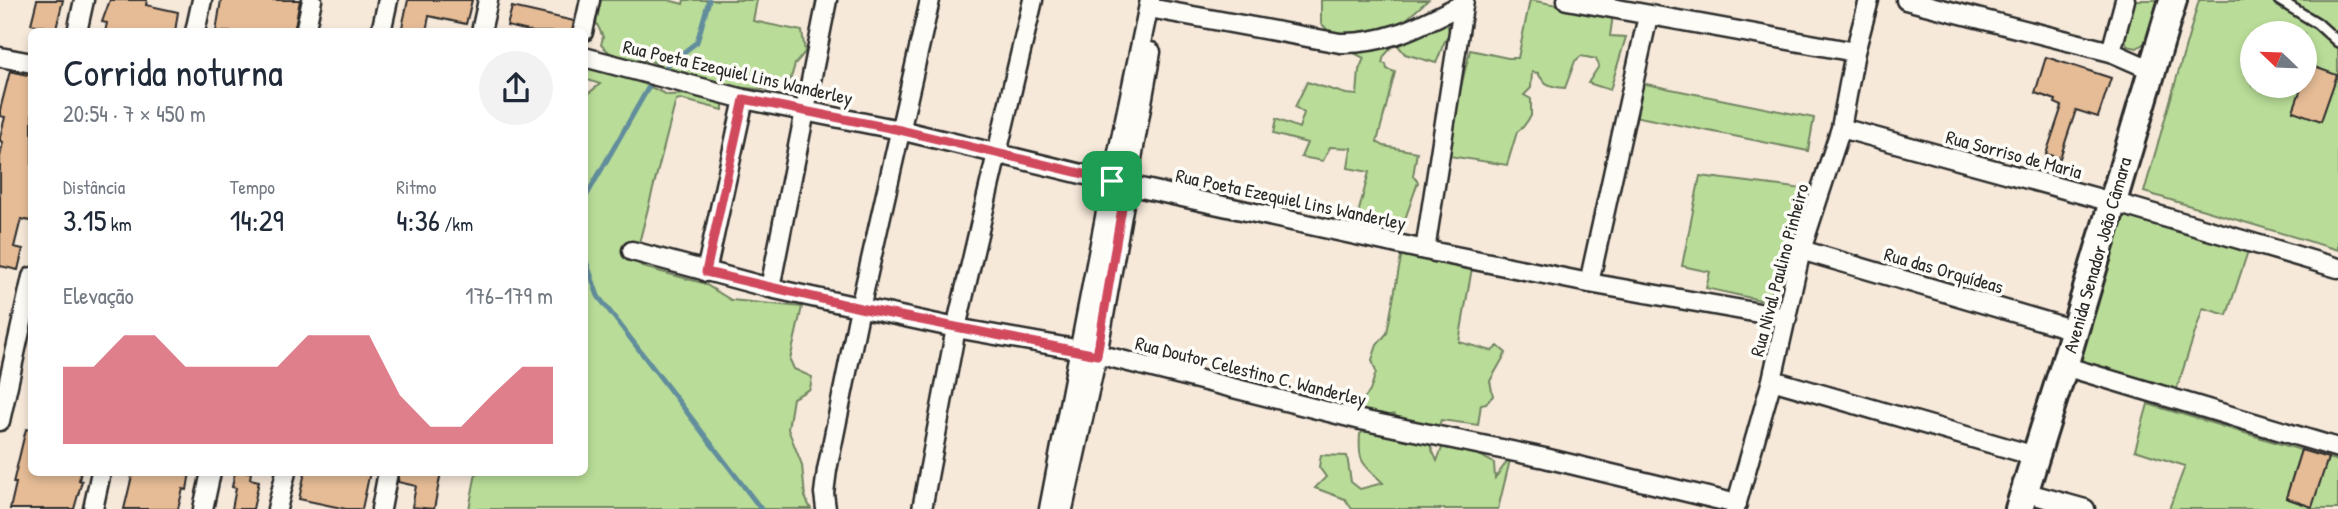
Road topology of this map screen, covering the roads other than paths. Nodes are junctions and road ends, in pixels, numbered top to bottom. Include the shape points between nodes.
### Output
1 (84, 0) edge
2 (202, 0) edge
3 (312, 0) edge
4 (388, 0) edge
5 (488, 0) edge
6 (590, 0) edge
7 (827, 0) edge
8 (930, 0) edge
9 (1033, 0) edge
10 (1567, 0) edge
11 (1869, 0) edge
12 (1906, 0) edge
13 (2125, 0) edge
14 (2173, 0) edge
15 (2278, 0) edge
16 (1463, 2) edge
17 (1155, 4) edge
18 (1648, 16) junction
19 (78, 28) edge
20 (196, 28) edge
21 (306, 28) edge
22 (382, 28) edge
23 (482, 28) edge
24 (584, 28) edge
25 (2336, 40) edge
26 (1855, 52) junction
27 (2111, 52) junction
28 (0, 57) edge
29 (588, 58) edge
30 (28, 63) edge
31 (2152, 69) junction
32 (744, 99) junction
33 (806, 111) junction
34 (1840, 128) junction
35 (900, 130) junction
36 (996, 153) junction
37 (1119, 183) junction
38 (2112, 203) junction
39 (1425, 250) junction
40 (1801, 250) junction
41 (632, 251) dead end
42 (2338, 268) edge
43 (706, 272) junction
44 (1589, 283) junction
45 (769, 288) junction
46 (28, 295) edge
47 (860, 308) junction
48 (1787, 318) junction
49 (956, 328) junction
50 (2074, 330) junction
51 (1089, 353) junction
52 (2064, 366) junction
53 (1772, 380) junction
54 (0, 421) edge
55 (2338, 448) edge
56 (2035, 456) junction
57 (100, 476) edge
58 (210, 476) edge
59 (285, 476) edge
60 (387, 476) edge
61 (2022, 501) edge
62 (1736, 506) edge
63 (93, 509) edge
64 (203, 509) edge
65 (278, 509) edge
66 (381, 509) edge
67 (827, 509) edge
68 (922, 509) edge
69 (1049, 509) edge
70 (1063, 509) edge
71 (2085, 509) edge

1 - 19 street
2 - 20 street
3 - 21 street
4 - 22 street
5 - 23 street
6 - 24 street
7 - 33 street
8 - 35 street
9 - 36 street
10 - 18 street
11 - 26 street, Rua Nival Paulino Pinheiro
12 - 27 street
13 - 27 street
14 - 31 main road, Avenida Senador João Câmara
15 - 25 lane
16 - 17 street via 1388,39 1365,44 1340,43
16 - 39 street
17 - 37 street
18 - 26 street
18 - 44 street
26 - 34 street, Rua Nival Paulino Pinheiro
27 - 31 street
28 - 30 street
29 - 32 street, Rua Poeta Ezequiel Lins Wanderley
31 - 38 main road, Avenida Senador João Câmara
32 - 33 street, Rua Poeta Ezequiel Lins Wanderley
32 - 43 street
33 - 35 street, Rua Poeta Ezequiel Lins Wanderley
33 - 45 street
34 - 38 street, Rua Sorriso de Maria
34 - 40 street, Rua Nival Paulino Pinheiro
35 - 36 street, Rua Poeta Ezequiel Lins Wanderley
35 - 47 street
36 - 37 street, Rua Poeta Ezequiel Lins Wanderley
36 - 49 street
37 - 39 street, Rua Poeta Ezequiel Lins Wanderley
37 - 51 street
38 - 42 street, Rua Sorriso de Maria
38 - 50 main road, Avenida Senador João Câmara
39 - 44 street, Rua Poeta Ezequiel Lins Wanderley
40 - 48 street, Rua Nival Paulino Pinheiro
40 - 50 street, Rua das Orquídeas
41 - 43 street, Rua Doutor Celestino C. Wanderley
43 - 45 street, Rua Doutor Celestino C. Wanderley
44 - 48 street, Rua Poeta Ezequiel Lins Wanderley
45 - 47 street, Rua Doutor Celestino C. Wanderley
46 - 54 street
47 - 49 street, Rua Doutor Celestino C. Wanderley
47 - 67 street via 827,470
48 - 53 street, Rua Nival Paulino Pinheiro
49 - 51 street, Rua Doutor Celestino C. Wanderley
49 - 68 street
50 - 52 main road, Avenida Senador João Câmara
51 - 62 street, Rua Doutor Celestino C. Wanderley
51 - 69 street
51 - 70 street
52 - 55 street
52 - 56 main road, Avenida Senador João Câmara
53 - 56 street
53 - 62 street, Rua Nival Paulino Pinheiro
56 - 61 main road, Avenida Senador João Câmara
57 - 63 street
58 - 64 street
59 - 65 street
60 - 66 street
61 - 71 street

